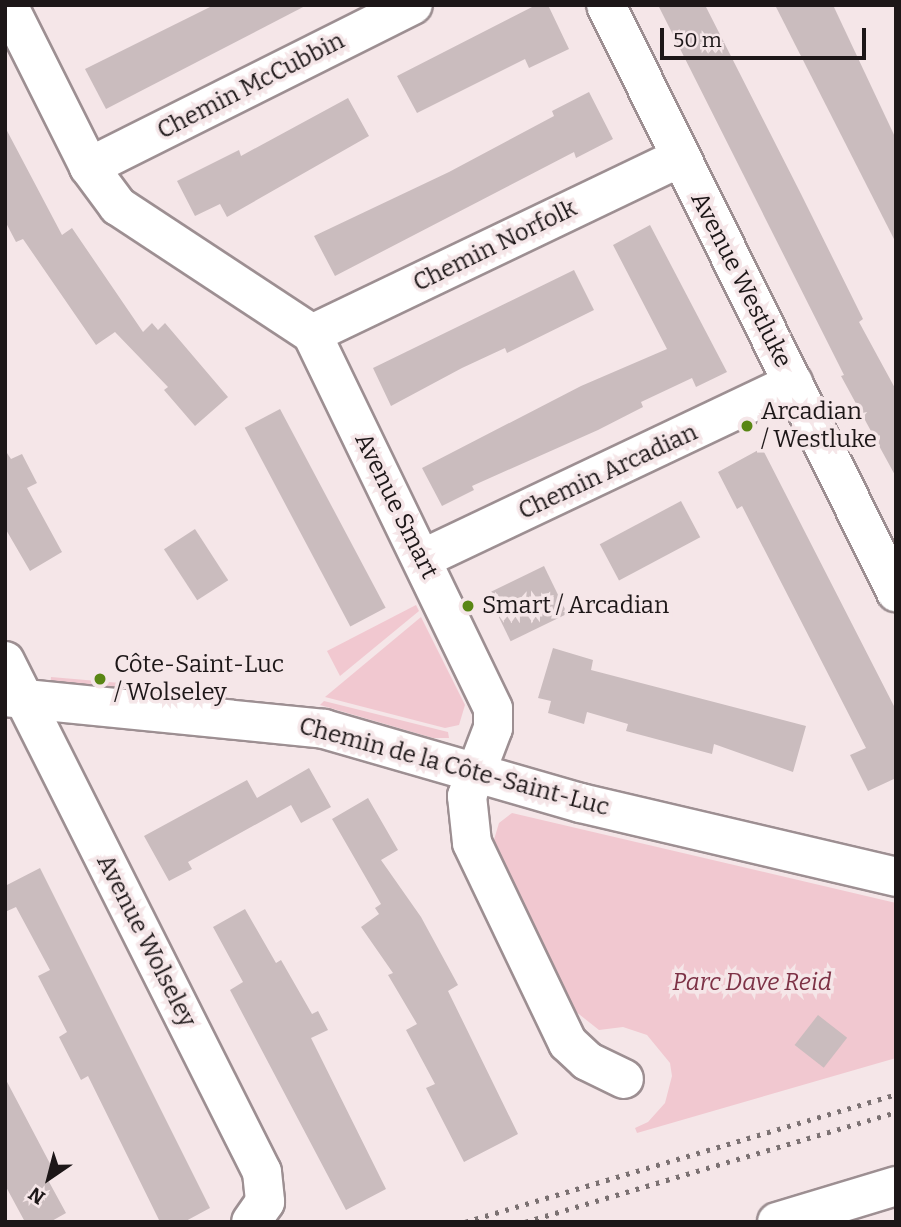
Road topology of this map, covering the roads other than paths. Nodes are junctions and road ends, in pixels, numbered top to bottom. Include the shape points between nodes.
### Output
1 (8, 5) edge
2 (413, 5) edge
3 (606, 5) edge
4 (679, 158) junction
5 (89, 167) junction
6 (312, 334) junction
7 (793, 383) junction
8 (422, 559) junction
9 (896, 592) edge
10 (5, 661) edge
11 (15, 698) edge
12 (476, 771) junction
13 (896, 877) edge
14 (624, 1079) dead end
15 (896, 1186) edge
16 (251, 1222) edge
17 (777, 1222) edge

1 - 5 street
2 - 5 street, Chemin McCubbin
3 - 4 street, Avenue Westluke
4 - 6 street, Chemin Norfolk
4 - 7 street, Avenue Westluke
5 - 6 street via 118,206
6 - 8 street, Avenue Smart
7 - 8 street, Chemin Arcadian
7 - 9 street, Avenue Westluke
8 - 12 street, Avenue Smart via 493,709 493,728
10 - 11 street, Avenue Wolseley
11 - 12 street, Chemin de la Côte-Saint-Luc via 304,725
11 - 16 street, Avenue Wolseley via 262,1172 265,1202
12 - 13 street, Chemin de la Côte-Saint-Luc via 581,803
12 - 14 street, Avenue Smart via 466,803 472,843 556,1020 575,1051
15 - 17 street

